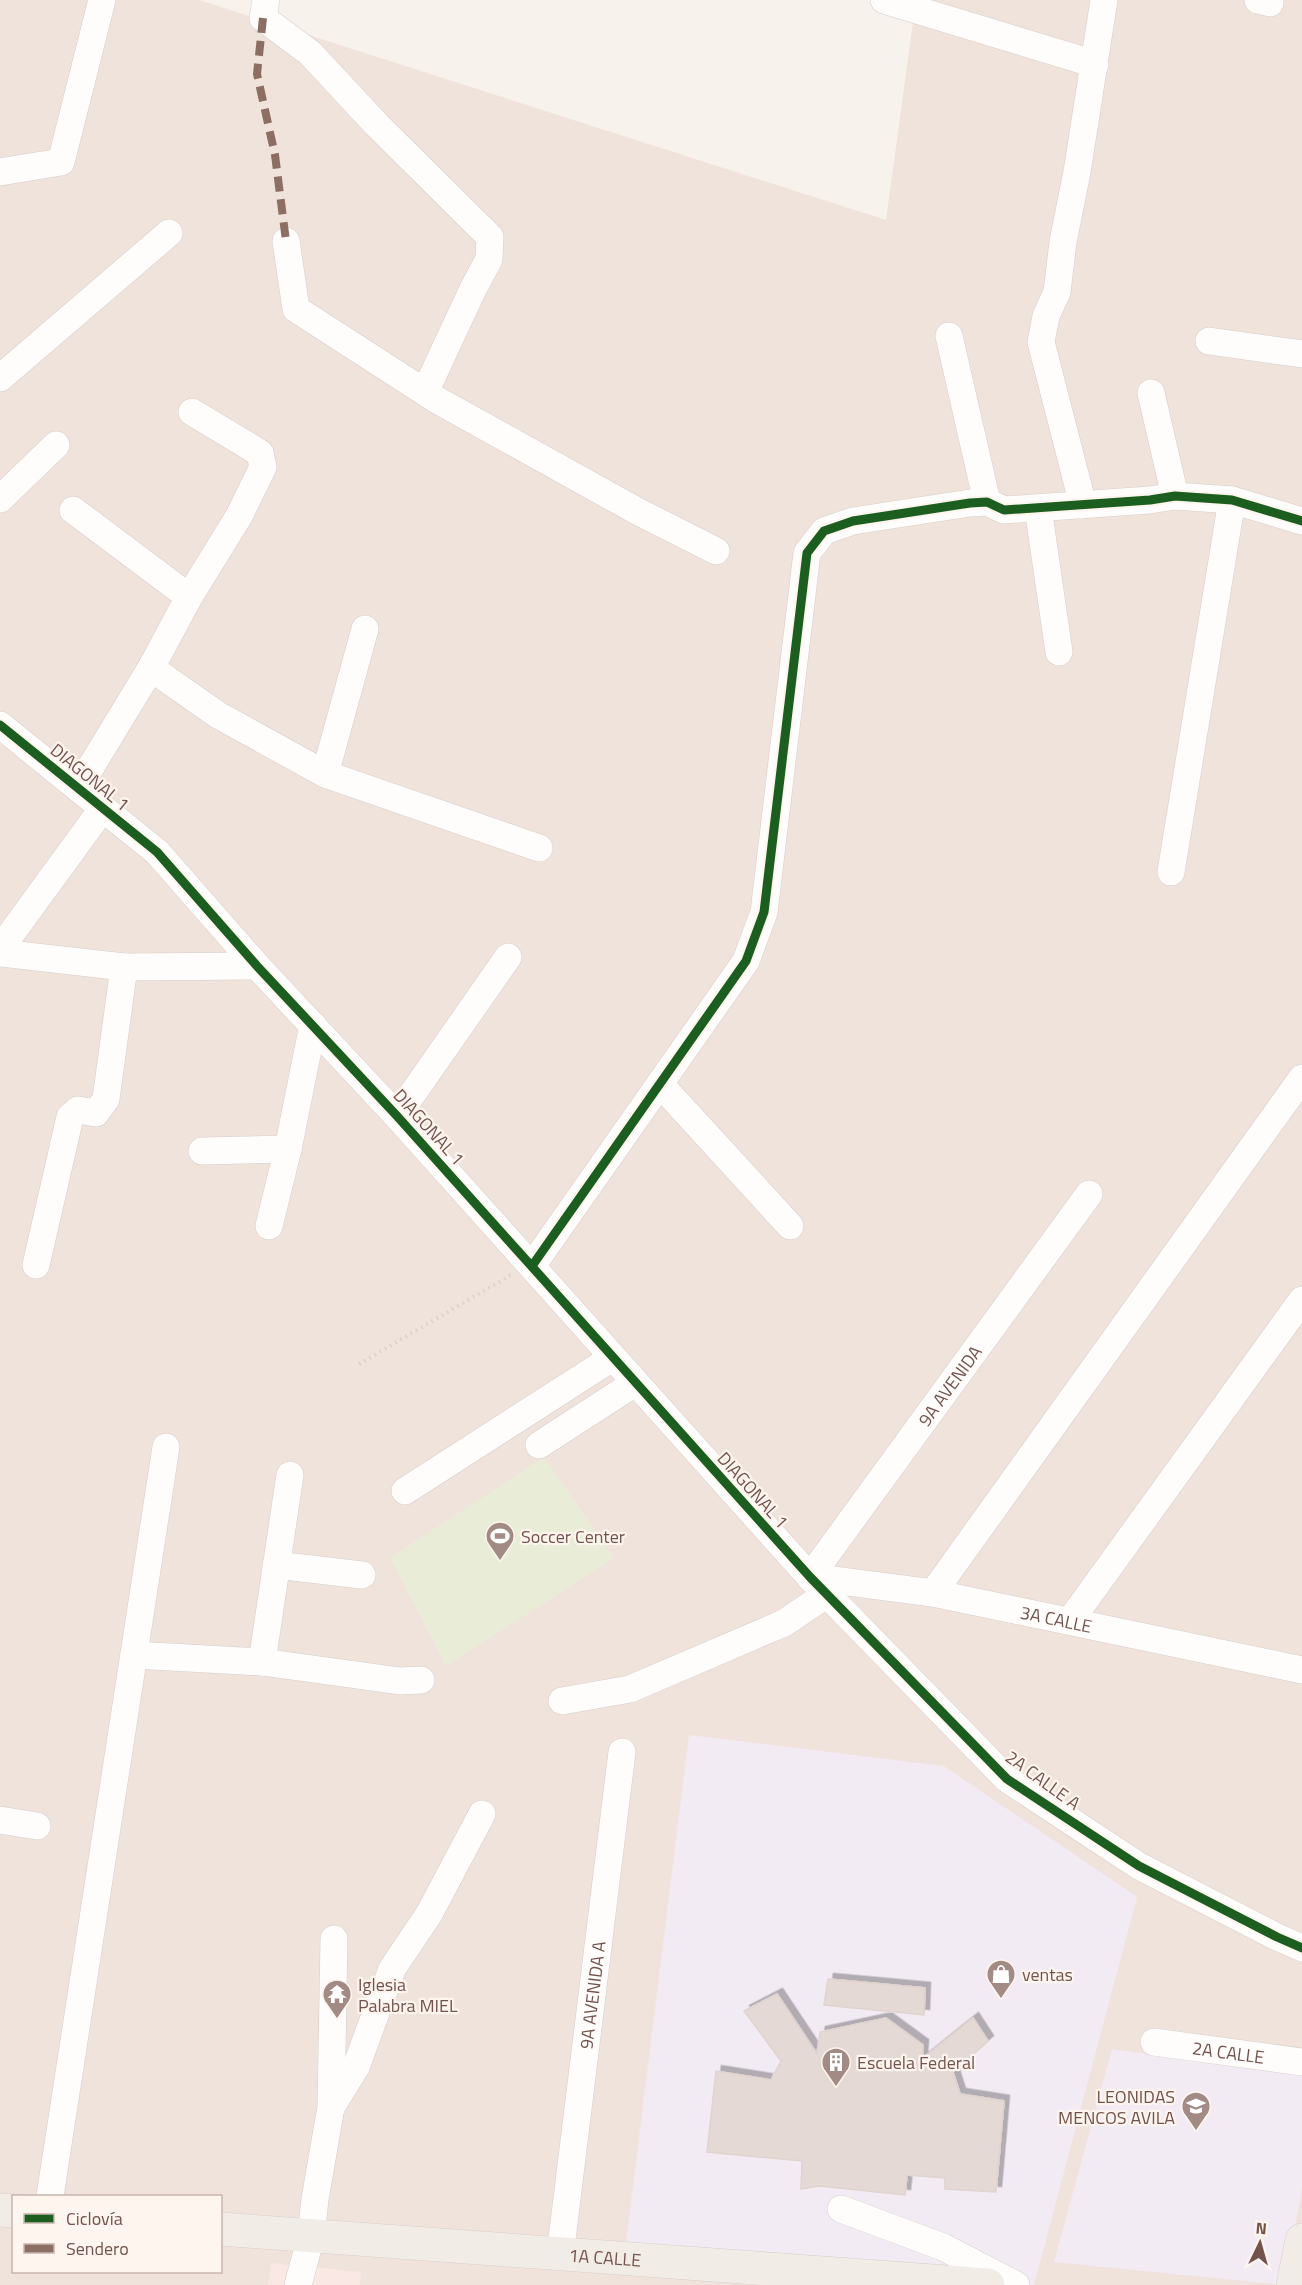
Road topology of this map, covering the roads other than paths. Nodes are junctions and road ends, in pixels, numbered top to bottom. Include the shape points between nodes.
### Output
1 (102, 0) edge
2 (266, 0) edge
3 (884, 0) edge
4 (1104, 0) edge
5 (1095, 64) junction
6 (0, 172) edge
7 (169, 233) dead end
8 (286, 241) dead end
9 (949, 336) dead end
10 (1209, 341) dead end
11 (1302, 354) edge
12 (0, 378) edge
13 (425, 392) junction
14 (1151, 393) dead end
15 (192, 412) dead end
16 (56, 445) dead end
17 (1175, 496) junction
18 (0, 499) edge
19 (1232, 500) junction
20 (987, 502) junction
21 (1083, 504) junction
22 (1038, 508) junction
23 (73, 510) dead end
24 (1302, 522) edge
25 (716, 551) dead end
26 (189, 597) junction
27 (365, 629) dead end
28 (1059, 652) dead end
29 (151, 668) junction
30 (0, 725) edge
31 (326, 774) junction
32 (78, 788) junction
33 (103, 808) junction
34 (539, 848) dead end
35 (1171, 872) dead end
36 (0, 951) edge
37 (508, 957) dead end
38 (257, 966) junction
39 (124, 967) junction
40 (313, 1025) junction
41 (1302, 1078) edge
42 (660, 1084) junction
43 (397, 1116) junction
44 (288, 1149) junction
45 (202, 1151) dead end
46 (1089, 1194) dead end
47 (269, 1226) dead end
48 (790, 1226) dead end
49 (36, 1265) dead end
50 (531, 1265) junction
51 (1302, 1300) edge
52 (612, 1358) junction
53 (635, 1383) junction
54 (539, 1445) dead end
55 (166, 1447) dead end
56 (290, 1475) dead end
57 (405, 1491) dead end
58 (276, 1565) junction
59 (362, 1575) dead end
60 (818, 1586) junction
61 (933, 1593) junction
62 (1070, 1621) junction
63 (134, 1655) junction
64 (262, 1662) junction
65 (1302, 1669) edge
66 (421, 1680) dead end
67 (562, 1701) dead end
68 (622, 1752) dead end
69 (482, 1814) dead end
70 (0, 1820) edge
71 (37, 1826) dead end
72 (334, 1939) dead end
73 (1302, 1948) edge
74 (1154, 2043) dead end
75 (1302, 2062) edge
76 (331, 2107) junction
77 (50, 2195) edge
78 (842, 2208) dead end
79 (222, 2229) edge
80 (311, 2237) junction
81 (1302, 2240) edge
82 (561, 2246) junction
83 (731, 2276) edge
84 (838, 2280) edge
85 (974, 2284) edge
86 (298, 2285) edge
87 (1016, 2285) edge
88 (1293, 2285) edge

1 - 6 street via 61,162
2 - 13 street via 263,18 310,53 490,237 489,259
3 - 5 street
4 - 5 street
5 - 21 street via 1057,292 1046,316 1041,342
7 - 12 street
8 - 13 street via 296,309
9 - 20 street
10 - 11 street
13 - 25 street via 637,512
14 - 17 street
15 - 26 street via 260,453 263,467 239,516
16 - 18 street
17 - 19 street
17 - 21 street
19 - 24 street
19 - 35 street
20 - 22 street via 1005,510
20 - 42 street via 853,521 824,531 807,553 764,912 746,961
21 - 22 street
22 - 28 street
23 - 26 street
26 - 29 street
27 - 31 street
29 - 31 street via 218,715
29 - 32 street
30 - 32 street, DIAGONAL 1
31 - 34 street
32 - 33 street, DIAGONAL 1
33 - 36 street
33 - 38 street, DIAGONAL 1 via 157,852
36 - 39 street
37 - 43 street
38 - 39 street
38 - 40 street, DIAGONAL 1
39 - 49 street via 106,1099 96,1113 78,1110 70,1117
40 - 43 street, DIAGONAL 1
40 - 44 street
41 - 61 street
42 - 48 street
42 - 50 street
43 - 50 street, DIAGONAL 1
44 - 45 street
44 - 47 street
46 - 60 street, 9A AVENIDA
50 - 52 street, DIAGONAL 1
51 - 62 street
52 - 53 street, DIAGONAL 1
52 - 57 street
53 - 54 street
53 - 60 street, DIAGONAL 1
55 - 63 street
56 - 58 street
58 - 59 street
58 - 64 street
60 - 61 street, 3A CALLE
60 - 67 street, 9A AVENIDA via 784,1623 630,1689
60 - 73 street, 2A CALLE A via 1007,1779 1139,1866
61 - 62 street, 3A CALLE
62 - 65 street, 3A CALLE
63 - 64 street
63 - 77 street
64 - 66 street via 373,1678
68 - 82 street, 9A AVENIDA A
69 - 76 street via 429,1914 392,1969 356,2067
70 - 71 street
72 - 76 street
74 - 75 street, 2A CALLE
76 - 80 street
78 - 87 street via 943,2247
79 - 80 main road, 1A CALLE
80 - 82 main road, 1A CALLE
80 - 86 street
81 - 88 main road
82 - 83 main road, 1A CALLE
83 - 84 main road, 1A CALLE
84 - 85 main road, 1A CALLE

